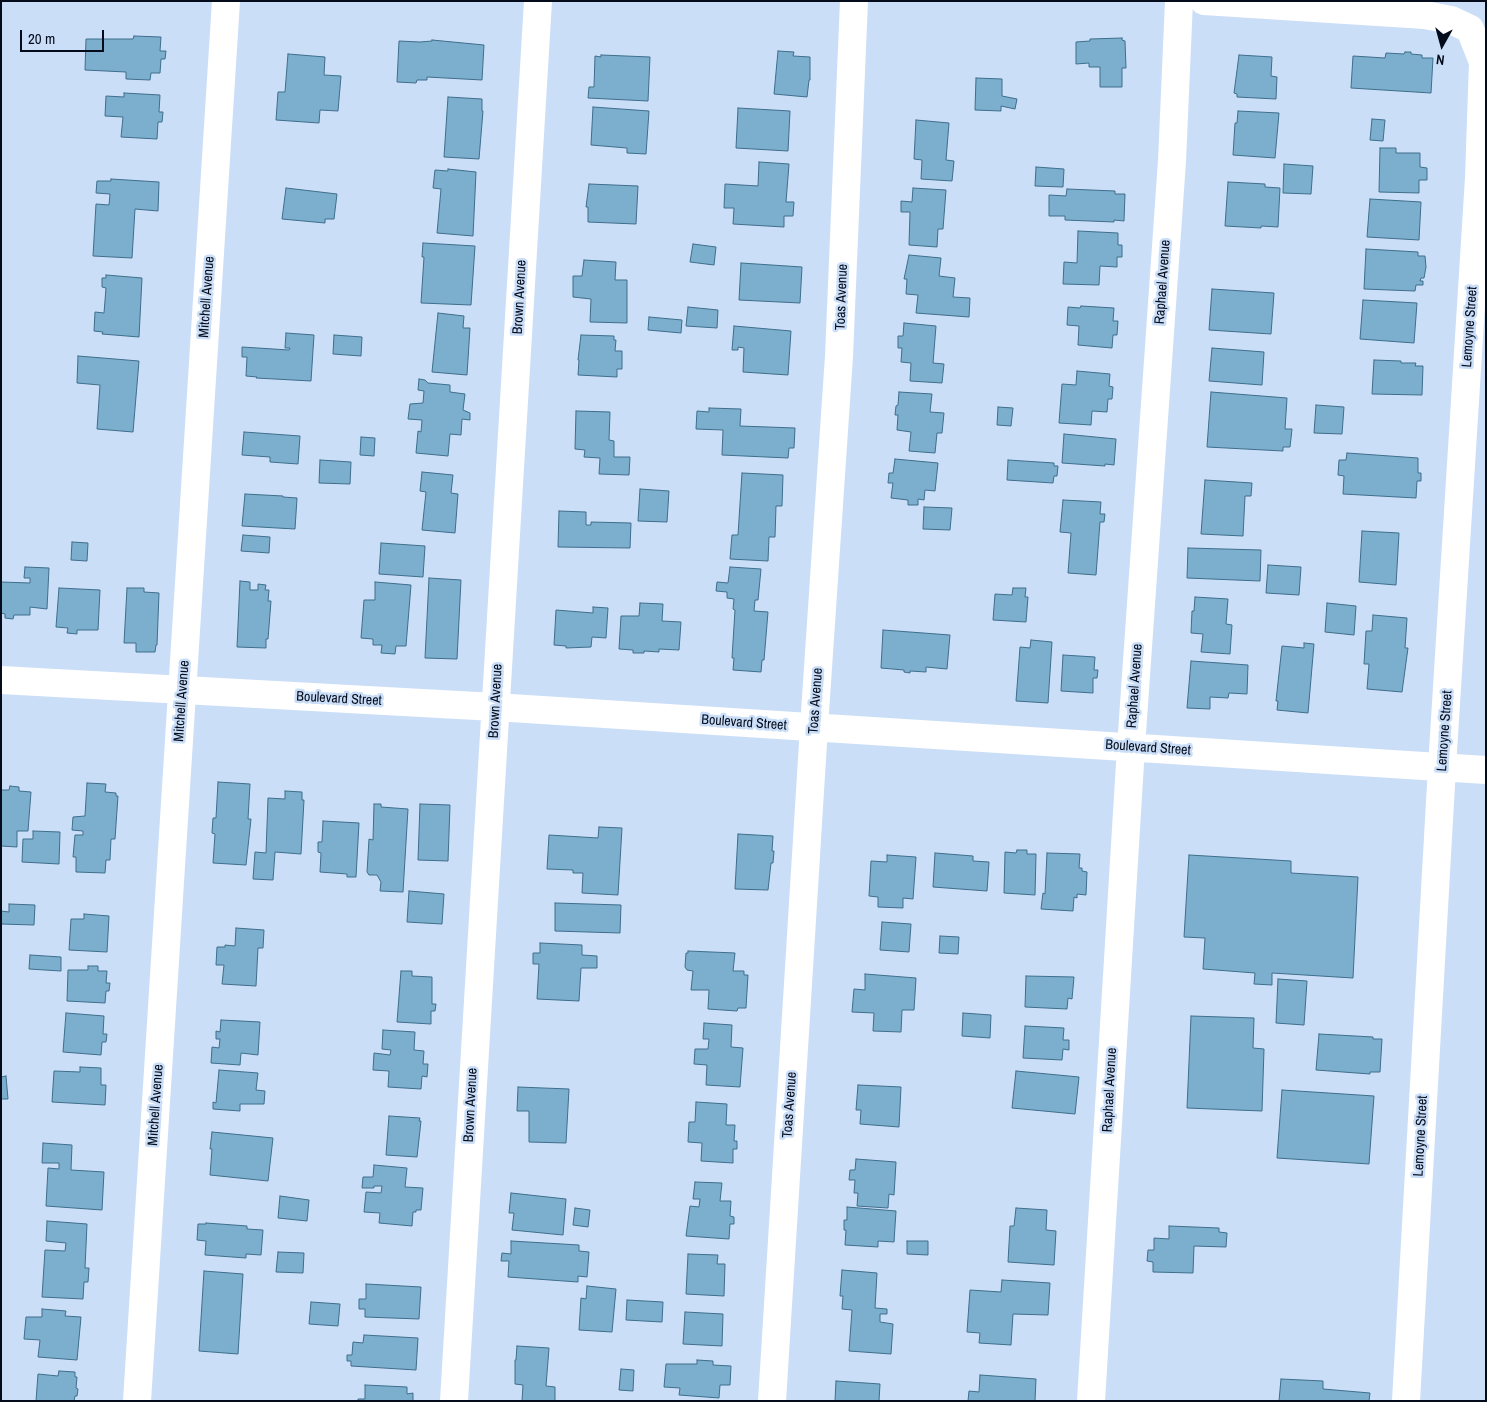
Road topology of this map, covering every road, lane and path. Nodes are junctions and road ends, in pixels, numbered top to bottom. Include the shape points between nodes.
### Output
1 (226, 1) edge
2 (538, 1) edge
3 (854, 1) edge
4 (1179, 1) edge
5 (1204, 1) edge
6 (1, 680) edge
7 (183, 690) junction
8 (495, 708) junction
9 (814, 727) junction
10 (1131, 747) junction
11 (1442, 767) junction
12 (1486, 770) edge
13 (137, 1401) edge
14 (454, 1401) edge
15 (772, 1401) edge
16 (1091, 1401) edge
17 (1406, 1401) edge

1 - 7 street, Mitchell Avenue
2 - 8 street, Brown Avenue
3 - 9 street, Toas Avenue via 839,356
4 - 10 street, Raphael Avenue via 1172,161
5 - 11 street, Lemoyne Street via 1425,15 1451,20 1470,29 1483,62 1480,178
6 - 7 street, Boulevard Street
7 - 8 street, Boulevard Street
7 - 13 street, Mitchell Avenue
8 - 9 street, Boulevard Street
8 - 14 street, Brown Avenue
9 - 10 street, Boulevard Street
9 - 15 street, Toas Avenue
10 - 11 street, Boulevard Street
10 - 16 street, Raphael Avenue
11 - 12 street, Boulevard Street
11 - 17 street, Lemoyne Street

